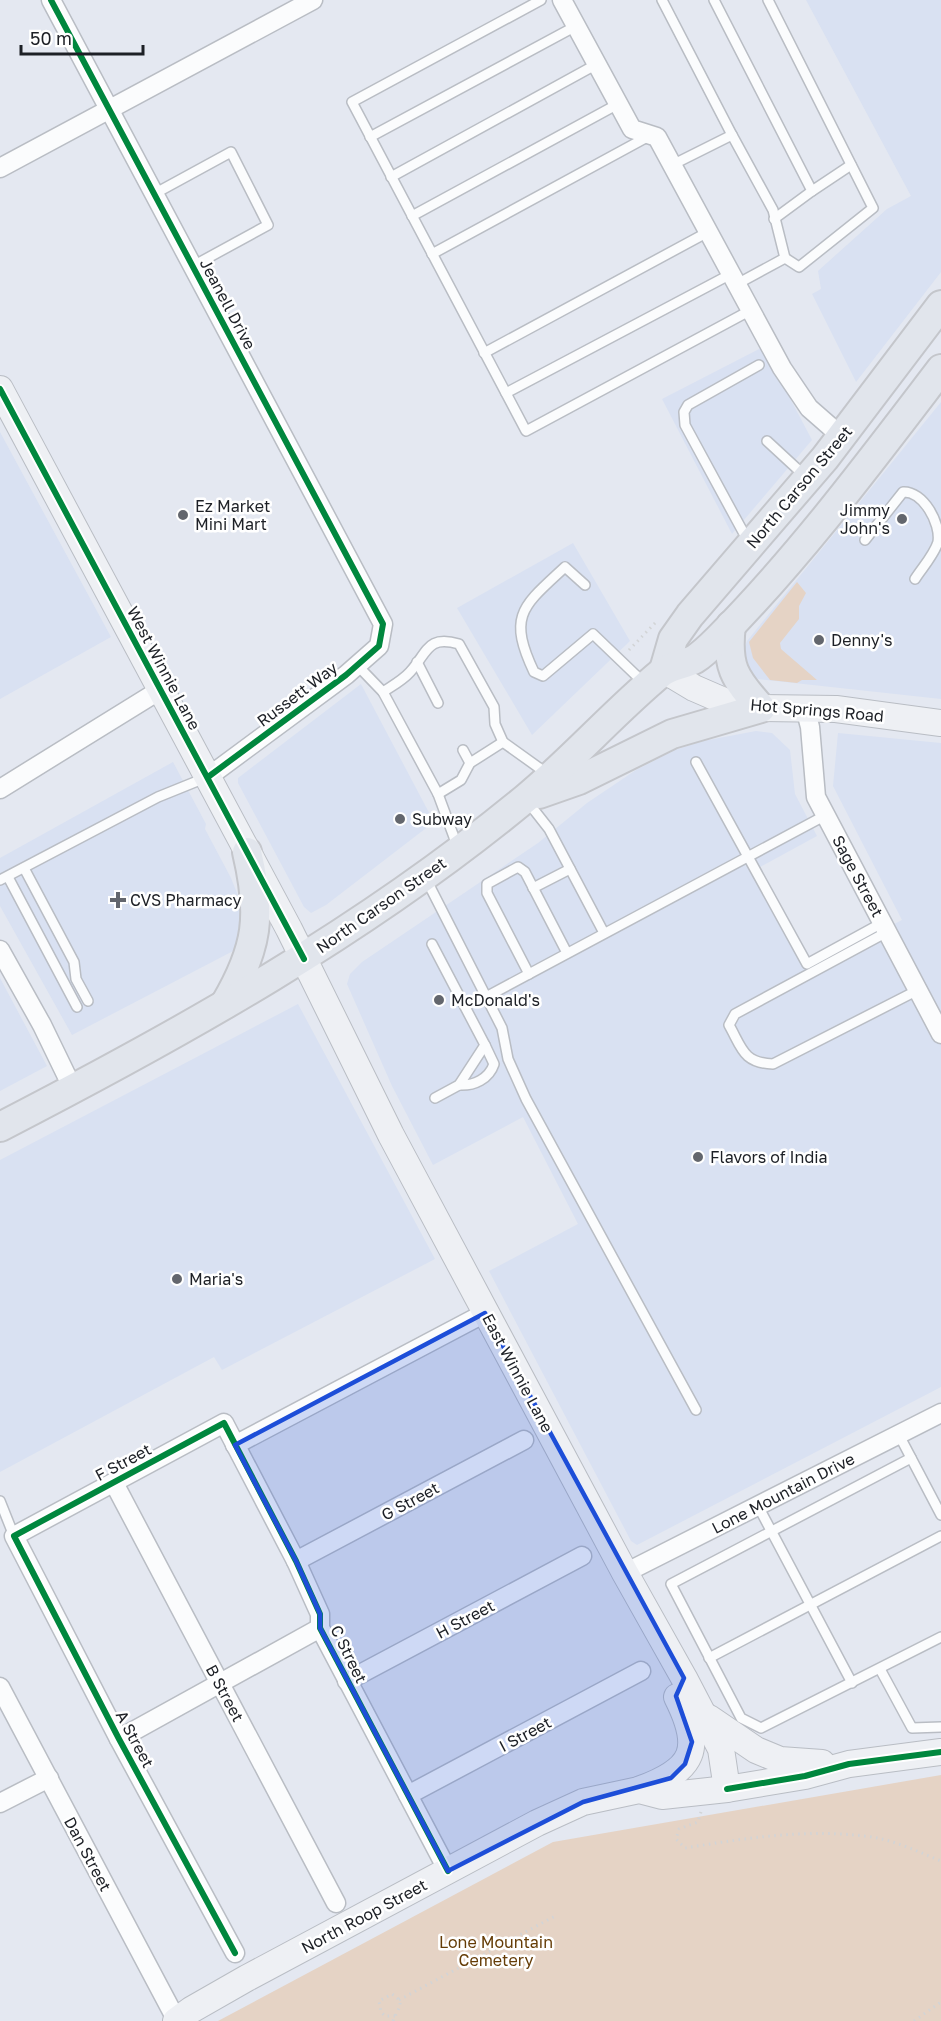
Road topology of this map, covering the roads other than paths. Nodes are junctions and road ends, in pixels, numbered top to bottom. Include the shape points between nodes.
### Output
1 (51, 0) edge
2 (314, 0) edge
3 (541, 0) edge
4 (562, 0) edge
5 (662, 0) edge
6 (714, 0) edge
7 (768, 0) edge
8 (287, 6) edge
9 (576, 26) junction
10 (597, 64) junction
11 (618, 104) junction
12 (110, 110) junction
13 (651, 135) junction
14 (732, 135) junction
15 (370, 137) junction
16 (672, 165) junction
17 (851, 165) junction
18 (0, 168) edge
19 (392, 177) junction
20 (812, 190) junction
21 (154, 194) junction
22 (412, 216) junction
23 (774, 219) junction
24 (708, 232) junction
25 (432, 254) junction
26 (785, 258) junction
27 (193, 266) junction
28 (734, 279) junction
29 (941, 305) edge
30 (751, 310) junction
31 (484, 353) junction
32 (759, 365) dead end
33 (941, 369) edge
34 (506, 393) junction
35 (3, 402) edge
36 (842, 436) junction
37 (767, 441) dead end
38 (808, 478) junction
39 (830, 512) junction
40 (865, 540) dead end
41 (750, 546) junction
42 (915, 579) dead end
43 (585, 585) dead end
44 (381, 620) joint
45 (731, 626) junction
46 (417, 662) junction
47 (357, 665) junction
48 (656, 678) junction
49 (160, 690) junction
50 (383, 692) junction
51 (438, 703) dead end
52 (761, 708) junction
53 (805, 708) junction
54 (941, 723) edge
55 (502, 742) junction
56 (463, 750) dead end
57 (696, 762) dead end
58 (470, 763) junction
59 (208, 777) junction
60 (550, 777) junction
61 (0, 789) edge
62 (438, 794) junction
63 (525, 799) junction
64 (826, 815) junction
65 (459, 850) junction
66 (247, 852) junction
67 (750, 856) junction
68 (24, 868) junction
69 (570, 868) junction
70 (424, 876) junction
71 (4, 878) edge
72 (533, 888) junction
73 (885, 927) junction
74 (604, 933) junction
75 (432, 944) dead end
76 (0, 950) edge
77 (567, 953) junction
78 (304, 959) junction
79 (529, 974) junction
80 (918, 990) junction
81 (486, 997) junction
82 (88, 1001) dead end
83 (225, 1005) junction
84 (77, 1007) dead end
85 (941, 1034) edge
86 (485, 1045) junction
87 (459, 1085) junction
88 (73, 1089) junction
89 (435, 1098) dead end
90 (0, 1127) edge
91 (485, 1313) junction
92 (696, 1410) dead end
93 (941, 1413) edge
94 (899, 1435) junction
95 (524, 1440) dead end
96 (236, 1446) junction
97 (911, 1458) junction
98 (114, 1483) junction
99 (0, 1501) edge
100 (758, 1506) junction
101 (941, 1515) edge
102 (772, 1532) junction
103 (14, 1536) junction
104 (941, 1536) edge
105 (582, 1556) dead end
106 (296, 1562) junction
107 (625, 1573) junction
108 (810, 1604) junction
109 (320, 1628) junction
110 (941, 1636) edge
111 (709, 1658) junction
112 (880, 1669) junction
113 (641, 1671) dead end
114 (684, 1678) junction
115 (347, 1681) junction
116 (852, 1683) junction
117 (219, 1684) junction
118 (0, 1687) edge
119 (702, 1712) junction
120 (941, 1727) edge
121 (119, 1739) junction
122 (941, 1752) edge
123 (849, 1764) junction
124 (49, 1778) junction
125 (727, 1789) junction
126 (639, 1790) junction
127 (408, 1795) junction
128 (0, 1803) edge
129 (448, 1871) junction
130 (336, 1903) dead end
131 (235, 1953) dead end
132 (177, 2021) edge

1 - 12 street, Jeanell Drive
2 - 8 street
3 - 15 lane via 352,102
4 - 9 street
5 - 14 lane
6 - 20 lane
7 - 17 lane
8 - 12 street
9 - 10 street
9 - 15 lane
10 - 11 street
10 - 19 lane
11 - 13 street via 632,129
11 - 22 lane
12 - 18 street
12 - 21 street, Jeanell Drive
13 - 16 street via 657,137
13 - 25 lane
14 - 16 lane
14 - 23 lane via 773,210
15 - 19 lane
16 - 24 street
17 - 20 lane
17 - 26 lane via 873,208 799,267
19 - 22 lane
20 - 23 lane
21 - 27 street, Jeanell Drive
21 - 27 lane via 231,152 268,225
22 - 25 lane
23 - 26 lane
24 - 28 street
24 - 31 lane
25 - 31 lane
26 - 28 lane
27 - 44 street, Jeanell Drive
28 - 30 street
28 - 34 lane
29 - 36 main road, North Carson Street
30 - 34 lane via 526,431
30 - 36 street via 808,408
31 - 34 lane
32 - 41 lane via 693,402 683,416
33 - 39 main road, North Carson Street
35 - 49 street, West Winnie Lane
36 - 38 main road, North Carson Street
37 - 38 lane
38 - 39 main road
38 - 41 main road, North Carson Street
39 - 45 main road, North Carson Street
40 - 42 lane via 897,496 910,492 918,497 931,512 938,542
41 - 48 main road, North Carson Street via 690,615 673,639
43 - 48 lane via 565,567 530,600 519,622 523,650 534,672 543,676 593,634
44 - 47 street, Russett Way via 379,646
45 - 48 main road, North Carson Street via 695,659
45 - 52 main road via 729,663 739,684
46 - 50 lane via 409,674
46 - 51 lane
46 - 55 lane via 430,645 443,640 459,644 494,707
47 - 50 lane
47 - 59 street, Russett Way
48 - 52 street, Hot Springs Road
48 - 60 main road, North Carson Street
49 - 59 street, West Winnie Lane
49 - 61 street
50 - 62 lane
52 - 53 street, Hot Springs Road
52 - 63 main road via 672,734 579,780
53 - 54 street, Hot Springs Road
53 - 64 street, Sage Street via 816,797
55 - 58 lane
55 - 60 lane
56 - 58 lane
57 - 67 lane
58 - 62 lane via 461,780
59 - 66 street, West Winnie Lane
59 - 68 lane via 158,797
60 - 63 main road, North Carson Street
62 - 65 lane
63 - 65 main road, North Carson Street
63 - 69 lane via 549,829
64 - 67 lane
64 - 73 street, Sage Street
65 - 70 main road, North Carson Street
66 - 78 street, West Winnie Lane
66 - 83 main road via 257,900 255,937 242,974
67 - 73 lane via 807,964
67 - 74 lane
68 - 71 lane
68 - 82 lane via 75,962 76,979
69 - 72 lane
69 - 74 lane
70 - 78 main road, North Carson Street
70 - 81 lane
71 - 84 lane
72 - 77 lane
72 - 79 lane via 518,867 488,884 487,892
73 - 80 street, Sage Street
73 - 80 lane via 735,1014 729,1025 746,1057 773,1064
74 - 77 lane
75 - 86 lane
76 - 88 street
77 - 79 lane
78 - 83 main road, North Carson Street
78 - 91 street, East Winnie Lane
79 - 81 lane
80 - 85 street, Sage Street
81 - 92 lane via 502,1028 508,1059 526,1099
83 - 88 main road, North Carson Street
86 - 87 lane
86 - 87 lane via 494,1064 489,1074 469,1086
87 - 89 lane
88 - 90 main road, North Carson Street
91 - 96 street
91 - 107 street, East Winnie Lane
93 - 94 street, Lone Mountain Drive
94 - 97 lane
94 - 100 street, Lone Mountain Drive
95 - 106 street, G Street
96 - 98 street, F Street via 224,1423
96 - 106 street, C Street
97 - 101 lane
97 - 102 lane
98 - 103 street, F Street
98 - 117 street, B Street
99 - 103 lane
100 - 102 lane
100 - 107 street, Lone Mountain Drive
102 - 108 lane
102 - 111 lane via 671,1584
103 - 121 street, A Street
104 - 108 lane
105 - 115 street, H Street
106 - 109 street, C Street via 320,1614
107 - 114 street, East Winnie Lane
108 - 111 lane
108 - 116 lane
109 - 115 street, C Street
109 - 117 street
110 - 112 lane
111 - 116 lane via 741,1718 761,1728
112 - 116 lane
112 - 120 lane via 912,1728
113 - 127 street, I Street
114 - 119 street, East Winnie Lane
114 - 126 street via 676,1696 691,1728 692,1742 685,1764 671,1778
115 - 127 street, C Street
117 - 121 street
117 - 130 street, B Street
118 - 124 street, Dan Street
119 - 123 street via 730,1734 780,1760
119 - 125 street, East Winnie Lane via 721,1749
121 - 131 street, A Street
122 - 123 street, North Roop Street
123 - 125 street, North Roop Street
124 - 128 street
124 - 132 street, Dan Street
125 - 126 street, North Roop Street via 662,1796
126 - 129 street, North Roop Street via 583,1802
127 - 129 street, C Street
129 - 132 street, North Roop Street via 247,1978

